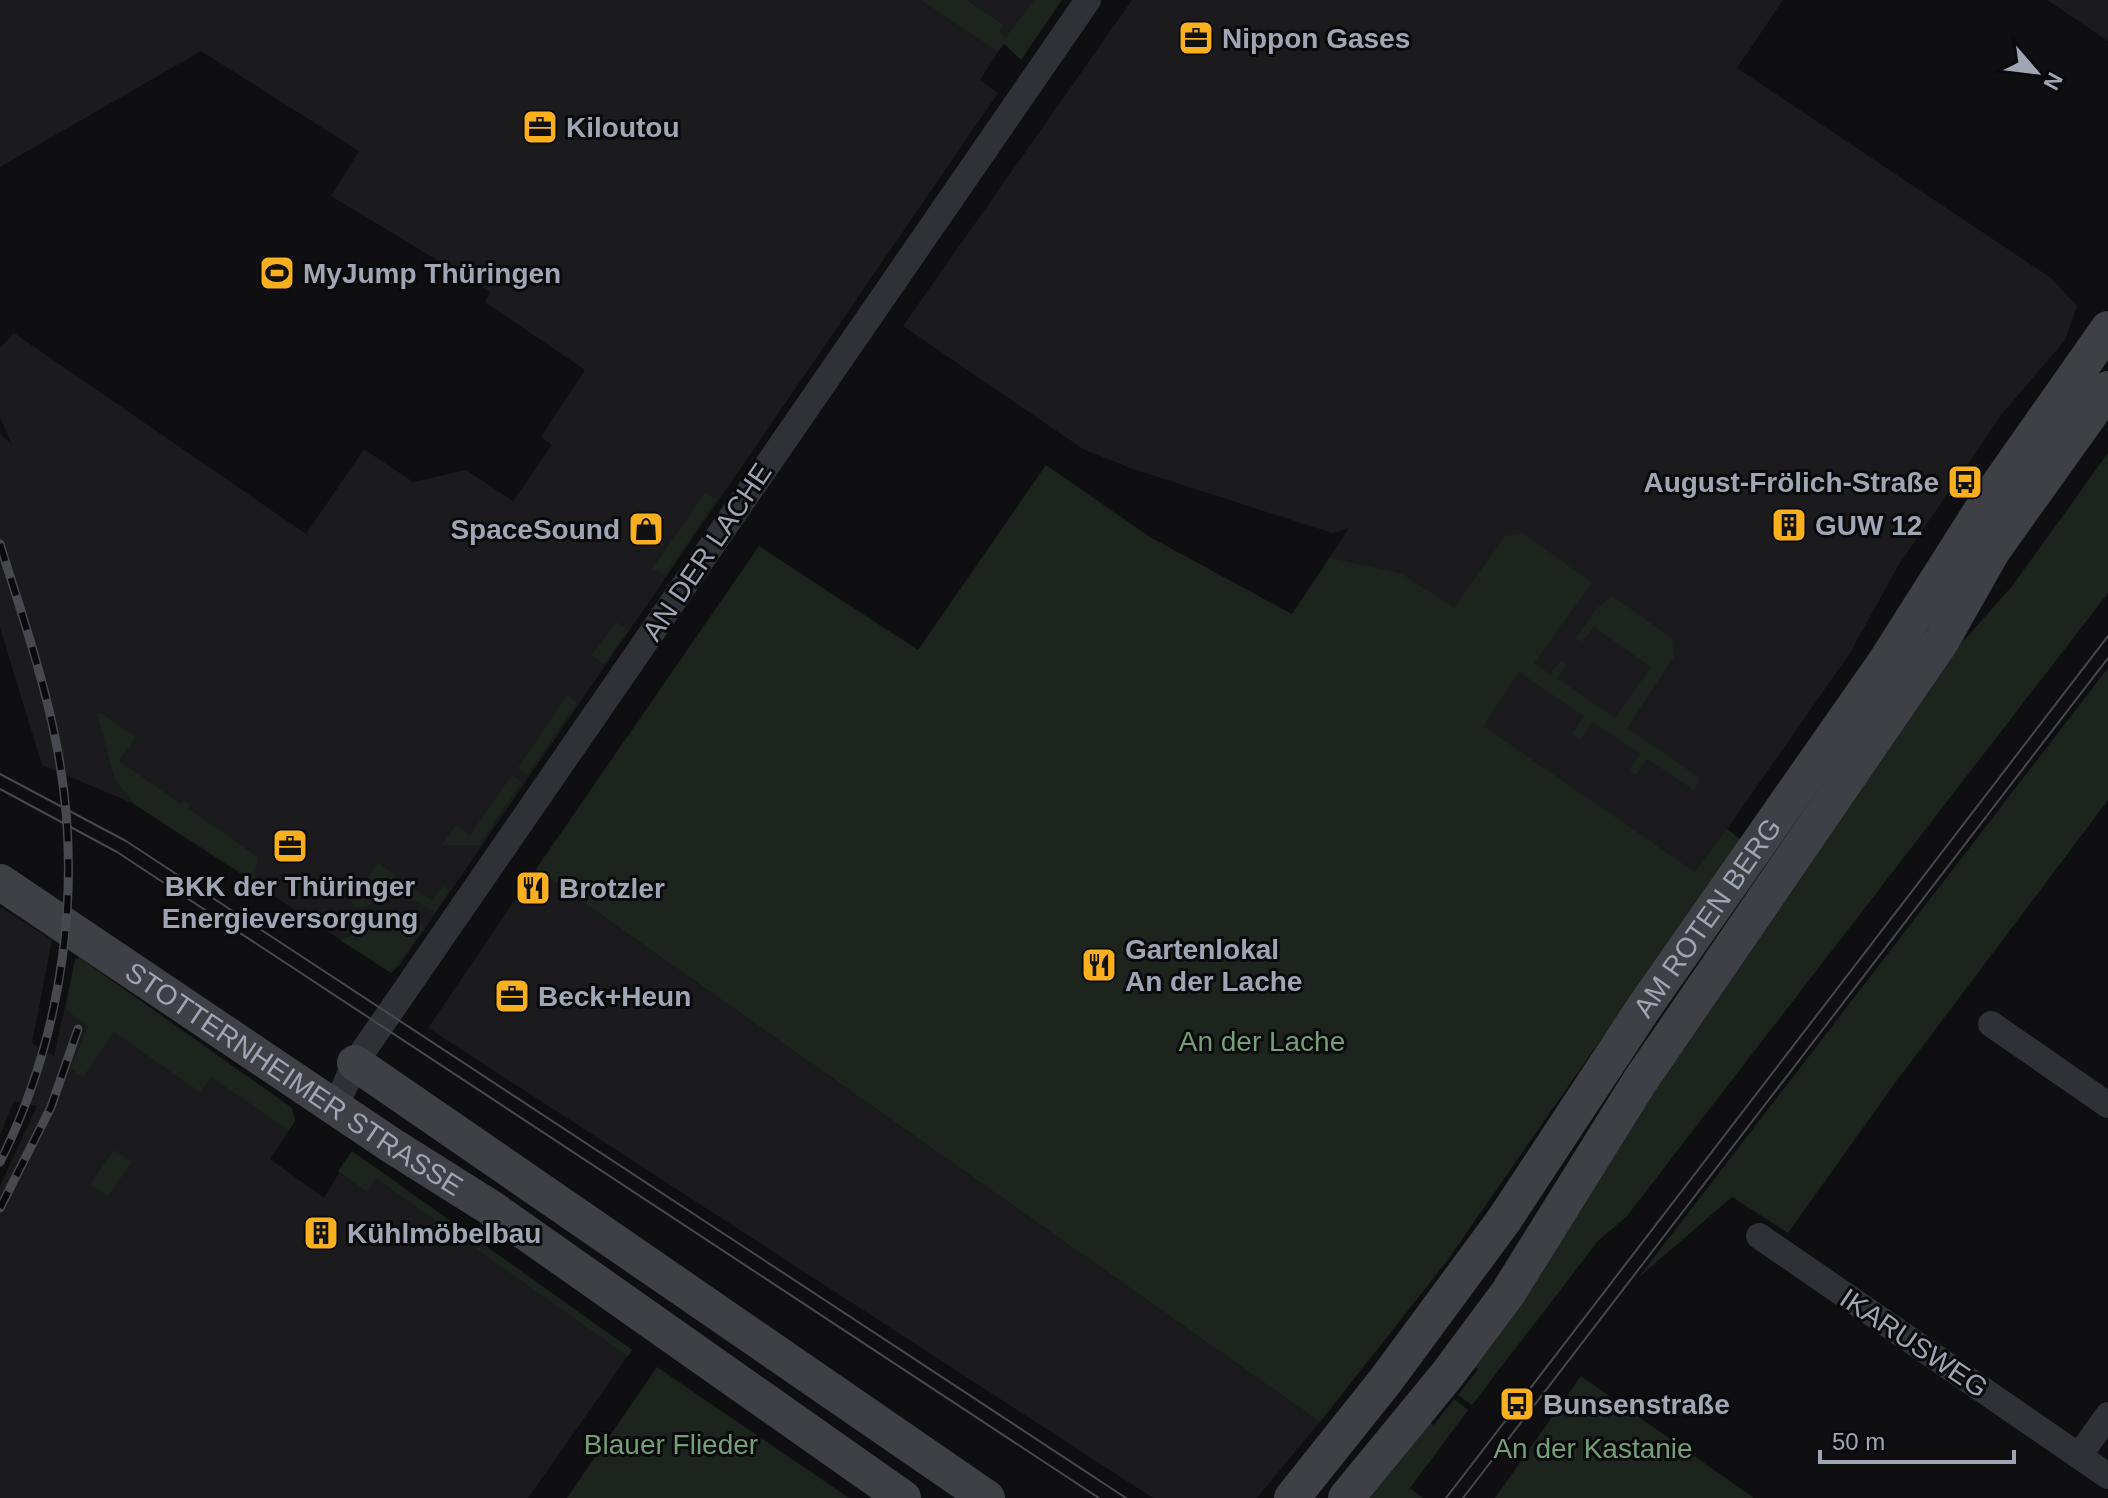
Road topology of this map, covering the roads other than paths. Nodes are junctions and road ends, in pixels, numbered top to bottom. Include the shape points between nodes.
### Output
1 (1088, 0) edge
2 (2108, 329) edge
3 (2108, 389) edge
4 (0, 882) edge
5 (1991, 1024) dead end
6 (355, 1063) junction
7 (2108, 1105) edge
8 (335, 1108) junction
9 (1759, 1236) dead end
10 (2108, 1415) edge
11 (2079, 1456) junction
12 (2108, 1476) edge
13 (903, 1498) edge
14 (987, 1498) edge
15 (1292, 1498) edge
16 (1346, 1498) edge

1 - 6 street, AN DER LACHE
2 - 15 main road, AM ROTEN BERG via 1504,1220
3 - 16 main road, AM ROTEN BERG via 1993,550 1942,640 1640,1081 1508,1293
4 - 8 main road, STOTTERNHEIMER STRASSE
5 - 7 street
6 - 8 street, AN DER LACHE
6 - 14 main road, STOTTERNHEIMER STRASSE
8 - 13 main road, STOTTERNHEIMER STRASSE via 491,1208
9 - 11 street, IKARUSWEG
10 - 11 street
11 - 12 street, IKARUSWEG

